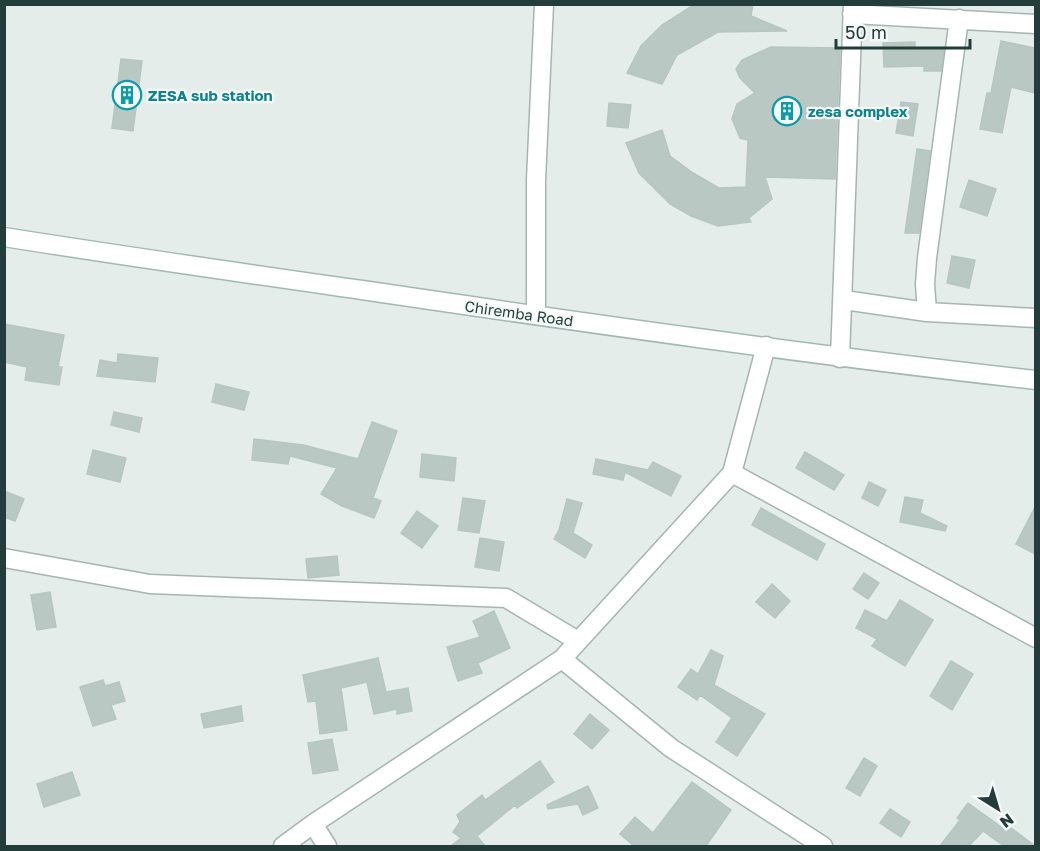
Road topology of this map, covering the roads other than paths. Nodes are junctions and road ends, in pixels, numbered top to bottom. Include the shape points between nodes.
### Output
1 (544, 4) edge
2 (852, 9) edge
3 (959, 19) junction
4 (1035, 24) edge
5 (4, 237) edge
6 (844, 300) junction
7 (927, 312) junction
8 (536, 315) junction
9 (1035, 318) edge
10 (766, 346) junction
11 (840, 358) junction
12 (1035, 380) edge
13 (732, 473) junction
14 (4, 558) edge
15 (1035, 638) edge
16 (578, 641) junction
17 (562, 659) junction
18 (313, 824) junction
19 (284, 846) edge
20 (327, 846) edge
21 (823, 846) edge

1 - 8 street
2 - 3 street
2 - 6 street
3 - 4 street
3 - 7 street via 927,258
5 - 8 street, Chiremba Road
6 - 7 street
6 - 11 street
7 - 9 street
8 - 10 street, Chiremba Road
10 - 11 street, Chiremba Road
10 - 13 street
11 - 12 street, Chiremba Road
13 - 15 street
13 - 16 street
14 - 16 street via 150,584 506,598
16 - 17 street
17 - 18 street
17 - 21 street via 671,748
18 - 19 street
18 - 20 street

